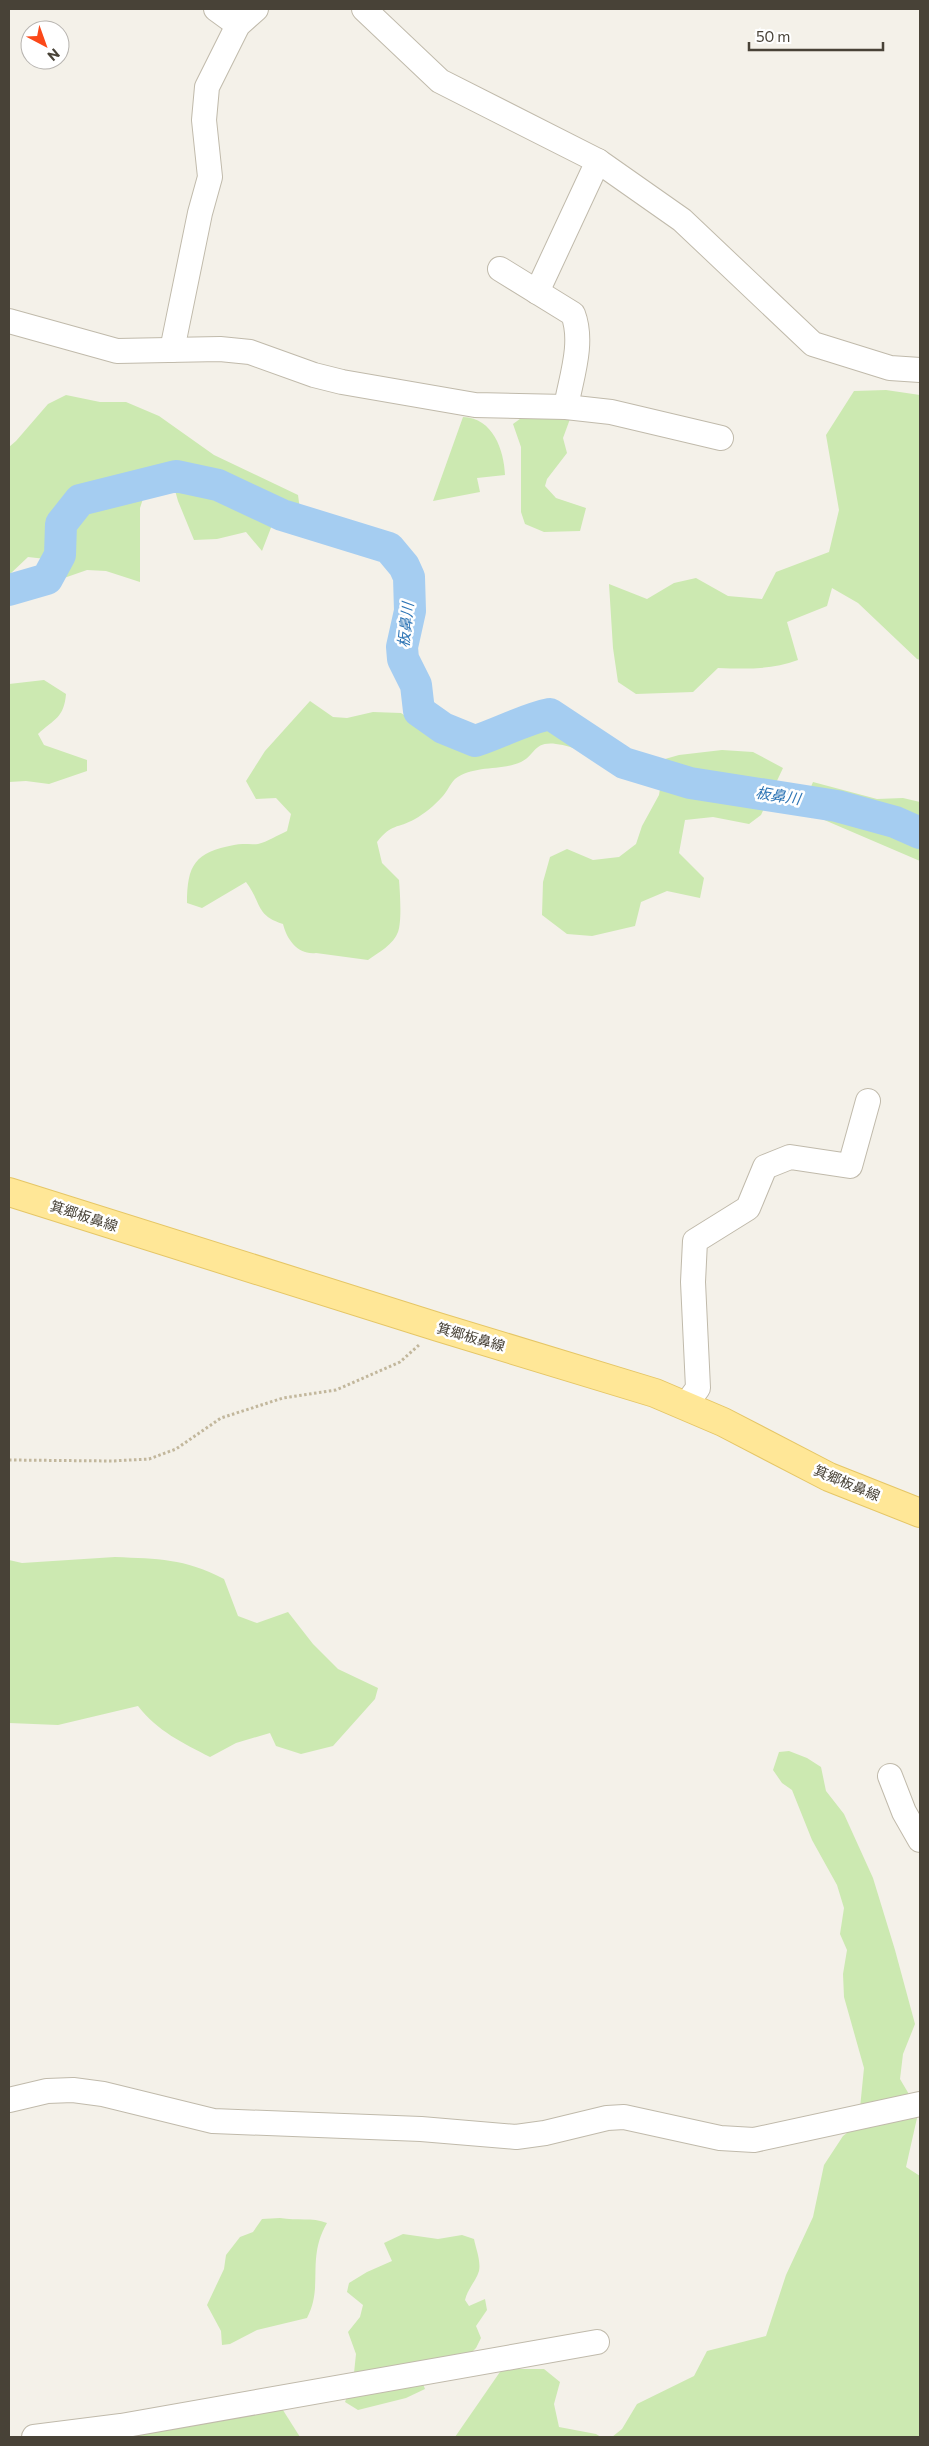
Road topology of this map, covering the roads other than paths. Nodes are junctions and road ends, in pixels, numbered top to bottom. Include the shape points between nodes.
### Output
1 (216, 9) edge
2 (256, 9) edge
3 (364, 9) edge
4 (238, 25) junction
5 (598, 161) junction
6 (500, 269) dead end
7 (537, 292) junction
8 (9, 321) edge
9 (172, 350) junction
10 (920, 370) edge
11 (566, 407) junction
12 (721, 438) dead end
13 (868, 1101) dead end
14 (9, 1192) edge
15 (685, 1406) junction
16 (920, 1513) edge
17 (890, 1776) dead end
18 (920, 1840) edge
19 (9, 2100) edge
20 (920, 2104) edge
21 (597, 2342) dead end
22 (34, 2437) edge

1 - 4 street
2 - 4 street
3 - 5 street via 440,82
4 - 9 street via 207,87 204,120 210,177
5 - 7 street
5 - 10 street via 682,220 813,344 890,368
6 - 7 street
7 - 11 street via 573,314 578,327
8 - 9 street via 117,351
9 - 11 street via 250,352 342,382 475,405
11 - 12 street via 611,412
13 - 15 street via 850,1166 790,1157 764,1167 748,1208 695,1241 693,1282 698,1388
14 - 15 main road, 箕郷板鼻線 via 438,1328 584,1370
15 - 16 main road, 箕郷板鼻線 via 829,1477
17 - 18 street via 904,1812
19 - 20 street via 47,2091 73,2090 103,2094 213,2121 421,2129 516,2137 607,2118 624,2118 720,2138 754,2140
21 - 22 street via 121,2426

